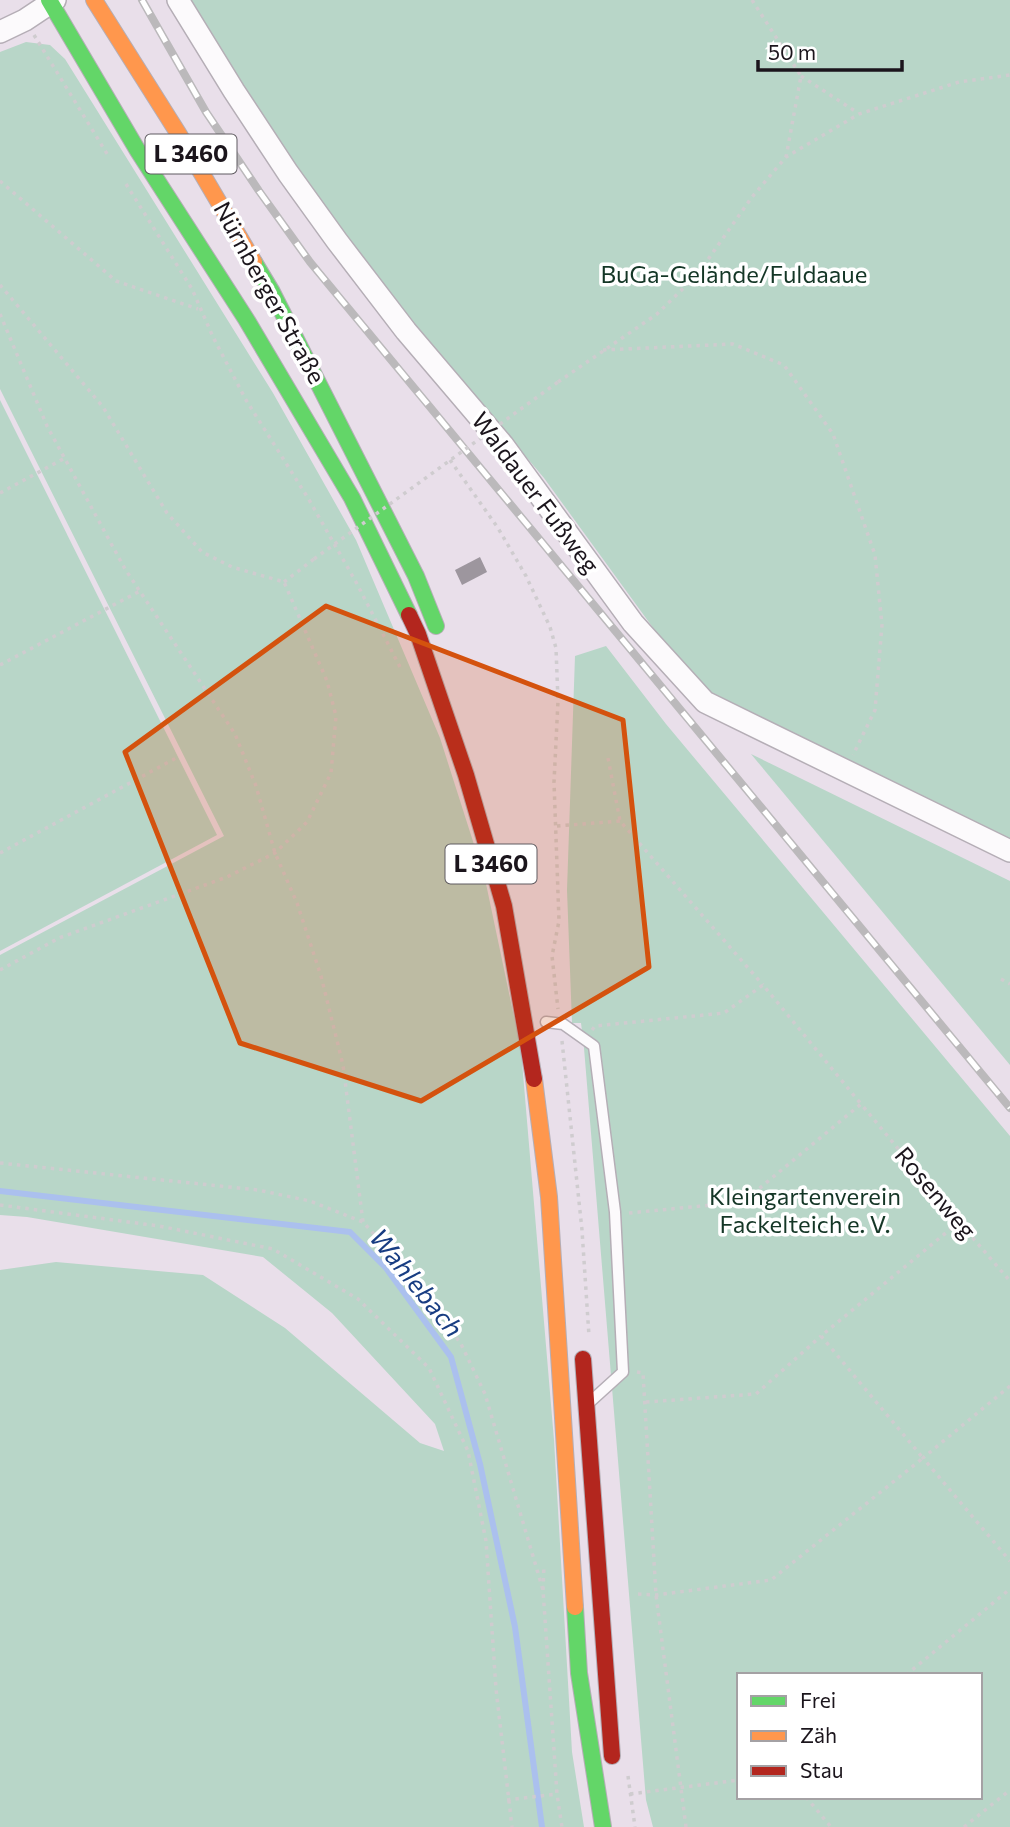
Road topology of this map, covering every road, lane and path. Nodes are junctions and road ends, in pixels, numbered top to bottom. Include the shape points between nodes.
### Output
1 (94, 0) edge
2 (178, 0) edge
3 (752, 0) edge
4 (52, 1) edge
5 (25, 20) junction
6 (0, 32) edge
7 (1010, 75) edge
8 (801, 76) junction
9 (859, 114) junction
10 (786, 158) junction
11 (112, 162) dead end
12 (119, 173) dead end
13 (0, 181) edge
14 (0, 285) edge
15 (200, 309) junction
16 (0, 314) edge
17 (603, 351) junction
18 (65, 458) junction
19 (450, 460) junction
20 (0, 493) edge
21 (284, 582) junction
22 (140, 591) junction
23 (444, 646) dead end
24 (0, 665) edge
25 (400, 667) dead end
26 (178, 757) dead end
27 (608, 758) dead end
28 (846, 769) junction
29 (620, 821) junction
30 (557, 826) junction
31 (1010, 851) edge
32 (0, 853) edge
33 (275, 853) junction
34 (0, 970) edge
35 (1001, 979) dead end
36 (1010, 984) edge
37 (763, 985) junction
38 (550, 1022) junction
39 (585, 1040) junction
40 (861, 1104) junction
41 (0, 1163) edge
42 (0, 1205) edge
43 (615, 1212) junction
44 (363, 1222) junction
45 (959, 1223) junction
46 (1010, 1281) edge
47 (821, 1336) junction
48 (585, 1343) joint
49 (624, 1372) junction
50 (1010, 1386) edge
51 (646, 1402) junction
52 (586, 1404) junction
53 (923, 1458) junction
54 (1010, 1561) edge
55 (544, 1563) dead end
56 (1010, 1589) edge
57 (542, 1590) junction
58 (638, 1594) dead end
59 (656, 1595) junction
60 (908, 1673) edge
61 (620, 1768) joint
62 (737, 1780) edge
63 (681, 1787) junction
64 (1010, 1790) edge
65 (557, 1794) junction
66 (630, 1794) junction
67 (808, 1799) edge
68 (507, 1800) junction
69 (512, 1827) edge
70 (562, 1827) edge
71 (603, 1827) edge
72 (635, 1827) edge
73 (686, 1827) edge
74 (831, 1827) edge
75 (964, 1827) edge

1 - 23 main road, Nürnberger Straße / L 3460 via 272,292 416,576
2 - 28 street, Waldauer Fußweg via 247,111 337,241 503,445 633,623 705,702
3 - 8 path
4 - 5 street
4 - 71 main road, L 3460 via 138,151 246,319 352,498 418,634 466,775 504,906 531,1054 549,1197 579,1673
5 - 6 street
5 - 11 path
7 - 9 path via 959,82
8 - 9 path
8 - 10 path
9 - 10 path
10 - 17 path via 697,275 657,314
12 - 15 path
13 - 15 path via 116,281
14 - 21 path via 103,407 166,513 202,552 232,567
15 - 25 path via 246,400 343,558
16 - 18 path
17 - 19 path, bridge
17 - 28 path via 733,344 785,365 833,434 875,555 882,625 875,710
18 - 20 path
18 - 22 path
19 - 21 path, bridge
19 - 30 path via 498,528 550,627 557,661
21 - 33 path via 327,681 336,716 331,773 307,822
22 - 24 path
22 - 33 path via 235,734
26 - 32 path
27 - 29 path
28 - 31 street, Waldauer Fußweg
29 - 30 path
29 - 37 path, Rosenweg
30 - 38 path via 559,921 552,956
33 - 34 path via 227,877 60,938
33 - 44 path via 298,903 343,1065
35 - 36 path
37 - 39 path via 724,1013 595,1026
37 - 40 path, Rosenweg
38 - 39 lane
38 - 48 path via 582,1230
39 - 43 lane via 594,1046
40 - 43 path via 743,1202
40 - 45 path, Rosenweg
41 - 44 path via 258,1190 310,1201
42 - 68 path via 159,1226 273,1249 358,1299 429,1368 468,1451 486,1541
43 - 49 lane
44 - 57 path via 419,1284 461,1344 485,1394
45 - 46 path, Rosenweg
45 - 47 path
47 - 51 path via 756,1394
47 - 53 path
48 - 52 main road
49 - 51 path via 643,1373
49 - 52 lane
50 - 53 path
51 - 59 path
52 - 61 main road
53 - 54 path
53 - 59 path via 771,1580
55 - 57 path
56 - 60 path
57 - 65 path
58 - 59 path
59 - 63 path
61 - 66 path
62 - 63 path
63 - 66 path
63 - 73 path
64 - 75 path
65 - 68 path
65 - 70 path
66 - 72 path
67 - 74 path
68 - 69 path

